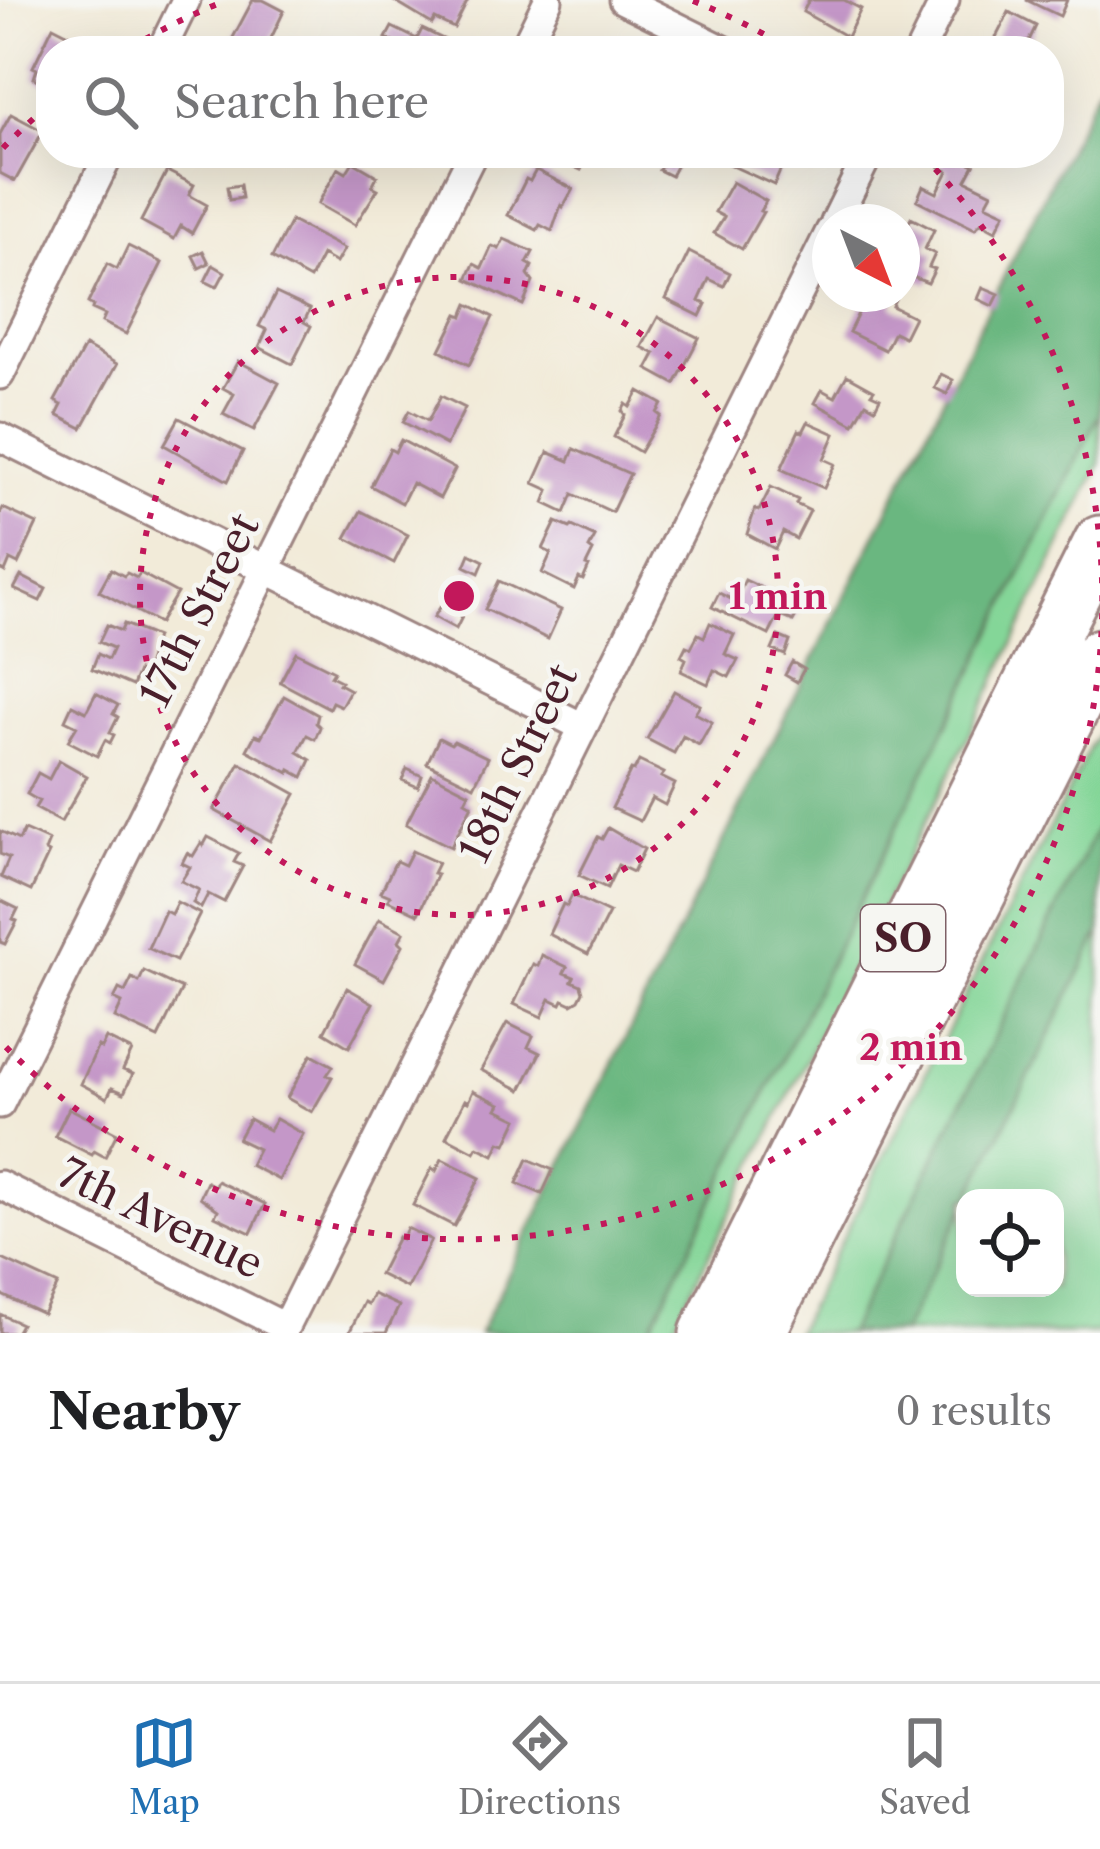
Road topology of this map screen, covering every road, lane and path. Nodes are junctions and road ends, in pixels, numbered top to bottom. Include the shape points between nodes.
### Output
1 (186, 0) edge
2 (548, 0) edge
3 (623, 0) edge
4 (945, 0) edge
5 (168, 36) edge
6 (530, 36) edge
7 (696, 36) edge
8 (927, 36) edge
9 (102, 168) edge
10 (465, 168) edge
11 (862, 168) edge
12 (844, 204) edge
13 (812, 267) edge
14 (4, 359) edge
15 (0, 437) edge
16 (1100, 542) edge
17 (266, 570) junction
18 (1100, 655) edge
19 (583, 728) junction
20 (0, 1104) edge
21 (0, 1185) edge
22 (283, 1330) edge
23 (706, 1333) edge
24 (759, 1333) edge

1 - 5 street
2 - 6 street
3 - 7 street
4 - 8 street
9 - 14 street
10 - 17 street, 17th Street
11 - 12 street
13 - 19 street, 18th Street
15 - 17 street
16 - 23 highway, SO
17 - 19 street
17 - 20 street, 17th Street
18 - 24 highway, SO
19 - 22 street, 18th Street
21 - 22 street, 7th Avenue

